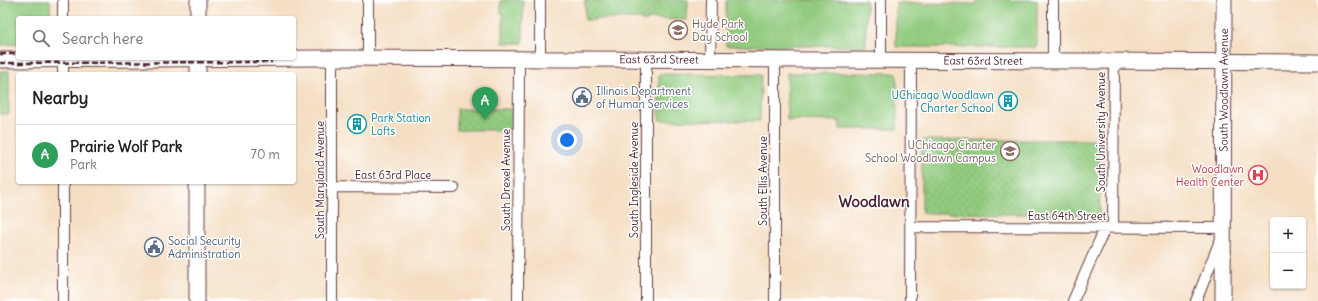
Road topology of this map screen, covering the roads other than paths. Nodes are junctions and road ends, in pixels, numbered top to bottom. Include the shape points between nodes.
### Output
1 (63, 0) edge
2 (198, 0) edge
3 (368, 0) edge
4 (540, 0) edge
5 (711, 0) edge
6 (881, 0) edge
7 (1053, 0) edge
8 (1224, 0) edge
9 (63, 16) edge
10 (198, 16) edge
11 (296, 58) edge
12 (332, 58) junction
13 (368, 59) junction
14 (519, 59) junction
15 (540, 59) junction
16 (0, 60) edge
17 (153, 60) edge
18 (198, 60) edge
19 (646, 60) junction
20 (710, 60) junction
21 (775, 60) junction
22 (881, 60) junction
23 (911, 60) junction
24 (1053, 61) junction
25 (1114, 61) junction
26 (1224, 61) junction
27 (1318, 62) edge
28 (63, 64) edge
29 (198, 72) edge
30 (63, 184) edge
31 (197, 184) edge
32 (332, 187) junction
33 (454, 188) dead end
34 (910, 227) junction
35 (1109, 228) junction
36 (1223, 233) junction
37 (63, 301) edge
38 (197, 301) edge
39 (332, 301) edge
40 (518, 301) edge
41 (646, 301) edge
42 (775, 301) edge
43 (910, 301) edge
44 (1073, 301) edge
45 (1196, 301) edge
46 (1223, 301) edge

1 - 9 street
2 - 10 main road
3 - 13 street
4 - 15 street
5 - 20 street
6 - 22 street
7 - 24 street
8 - 26 main road, South Woodlawn Avenue
11 - 12 main road, East 63rd Street
12 - 13 main road, East 63rd Street
12 - 32 street, South Maryland Avenue
13 - 14 main road, East 63rd Street
14 - 15 main road, East 63rd Street
14 - 40 street, South Drexel Avenue
15 - 19 main road, East 63rd Street
16 - 28 main road, East 63rd Street
17 - 28 main road, East 63rd Street
18 - 29 main road
19 - 20 main road, East 63rd Street
19 - 41 street, South Ingleside Avenue
20 - 21 main road, East 63rd Street
21 - 22 main road, East 63rd Street
21 - 42 street, South Ellis Avenue
22 - 23 main road, East 63rd Street
23 - 24 main road, East 63rd Street
23 - 34 street
24 - 25 main road, East 63rd Street
25 - 26 main road, East 63rd Street
25 - 35 street, South University Avenue
26 - 27 main road, East 63rd Street
26 - 36 main road, South Woodlawn Avenue
30 - 37 street
31 - 38 main road
32 - 33 street, East 63rd Place
32 - 39 street, South Maryland Avenue
34 - 35 street, East 64th Street
34 - 43 street
35 - 36 street, East 64th Street
35 - 44 street, South University Avenue
36 - 45 street
36 - 46 main road, South Woodlawn Avenue

